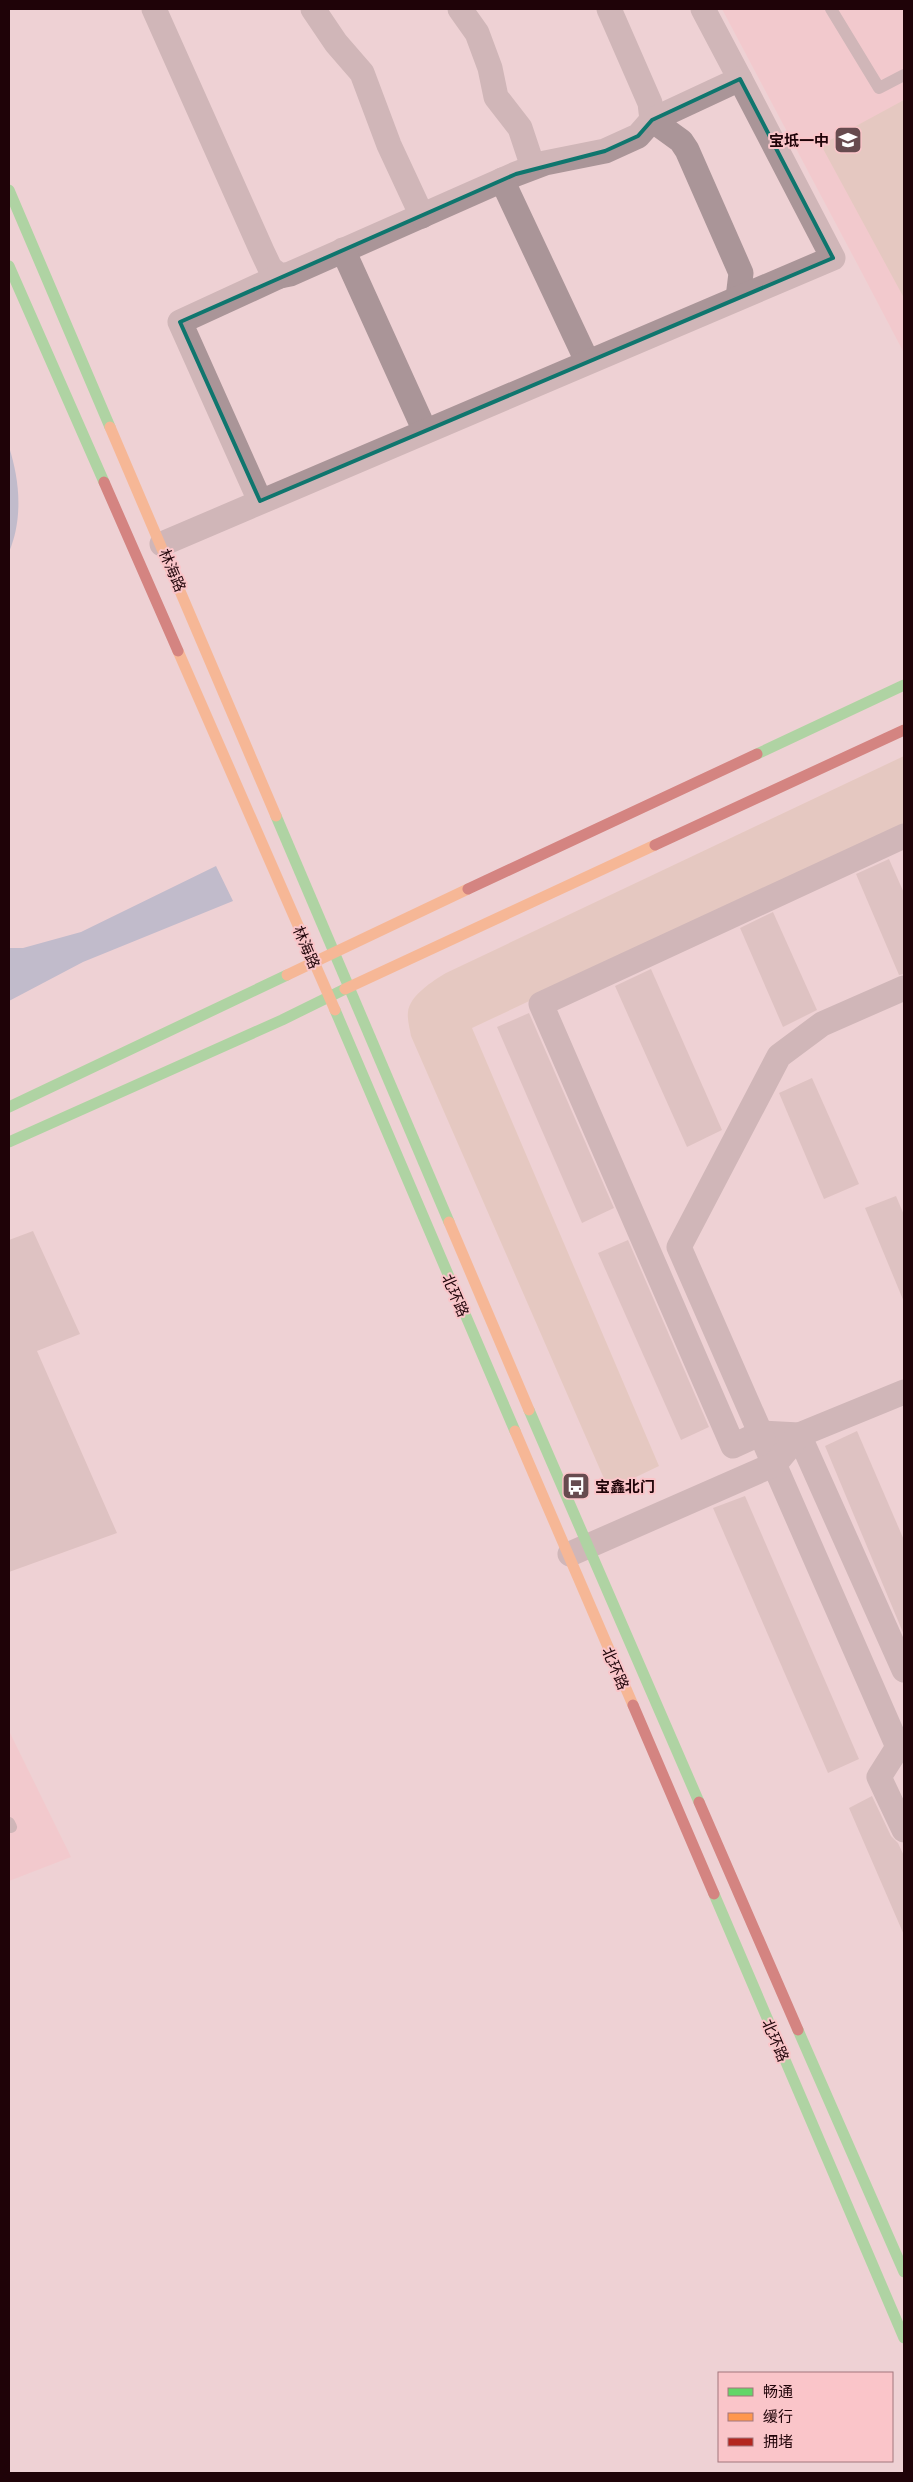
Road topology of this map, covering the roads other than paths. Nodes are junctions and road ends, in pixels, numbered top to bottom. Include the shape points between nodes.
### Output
1 (154, 9) edge
2 (313, 9) edge
3 (460, 9) edge
4 (609, 9) edge
5 (703, 9) edge
6 (830, 9) edge
7 (904, 75) edge
8 (740, 79) junction
9 (652, 120) junction
10 (533, 167) junction
11 (502, 180) junction
12 (9, 190) edge
13 (422, 216) junction
14 (343, 250) junction
15 (9, 266) edge
16 (280, 276) junction
17 (738, 298) junction
18 (587, 361) junction
19 (425, 431) junction
20 (260, 501) junction
21 (162, 544) junction
22 (904, 685) edge
23 (904, 730) edge
24 (904, 836) edge
25 (333, 952) junction
26 (314, 962) junction
27 (348, 988) junction
28 (904, 988) edge
29 (328, 997) junction
30 (9, 1107) edge
31 (9, 1142) edge
32 (904, 1392) edge
33 (761, 1433) junction
34 (798, 1435) junction
35 (775, 1464) junction
36 (578, 1551) junction
37 (895, 1626) edge
38 (904, 1670) edge
39 (904, 1830) edge
40 (904, 2272) edge
41 (904, 2338) edge

1 - 16 street via 270,268
2 - 13 street via 362,73
3 - 10 street via 477,33 490,68 496,97 520,128
4 - 9 street via 650,103
5 - 8 street
6 - 7 lane via 879,88
8 - 9 street
8 - 17 street via 833,258
9 - 10 street via 638,136 605,151
9 - 17 street via 687,150 741,274
10 - 11 street
11 - 13 street
11 - 18 street
12 - 21 main road, 林海路
13 - 14 street
14 - 16 street
14 - 19 street
15 - 26 main road, 林海路
16 - 20 street via 180,322
17 - 18 street
18 - 19 street
19 - 20 street
20 - 21 street
21 - 25 main road, 林海路
22 - 25 main road
23 - 27 main road
24 - 33 street via 541,1004 733,1446
25 - 26 main road
25 - 27 main road, 北环路
26 - 29 main road, 林海路
26 - 30 main road
27 - 29 main road
27 - 36 main road, 北环路
28 - 33 street via 822,1024 779,1056 679,1247
29 - 31 main road
29 - 36 main road, 北环路
32 - 34 street
33 - 34 street
33 - 35 street
34 - 35 street
34 - 37 street
35 - 36 street
35 - 39 street via 898,1747 879,1777
36 - 40 main road, 北环路
36 - 41 main road, 北环路
37 - 38 street

